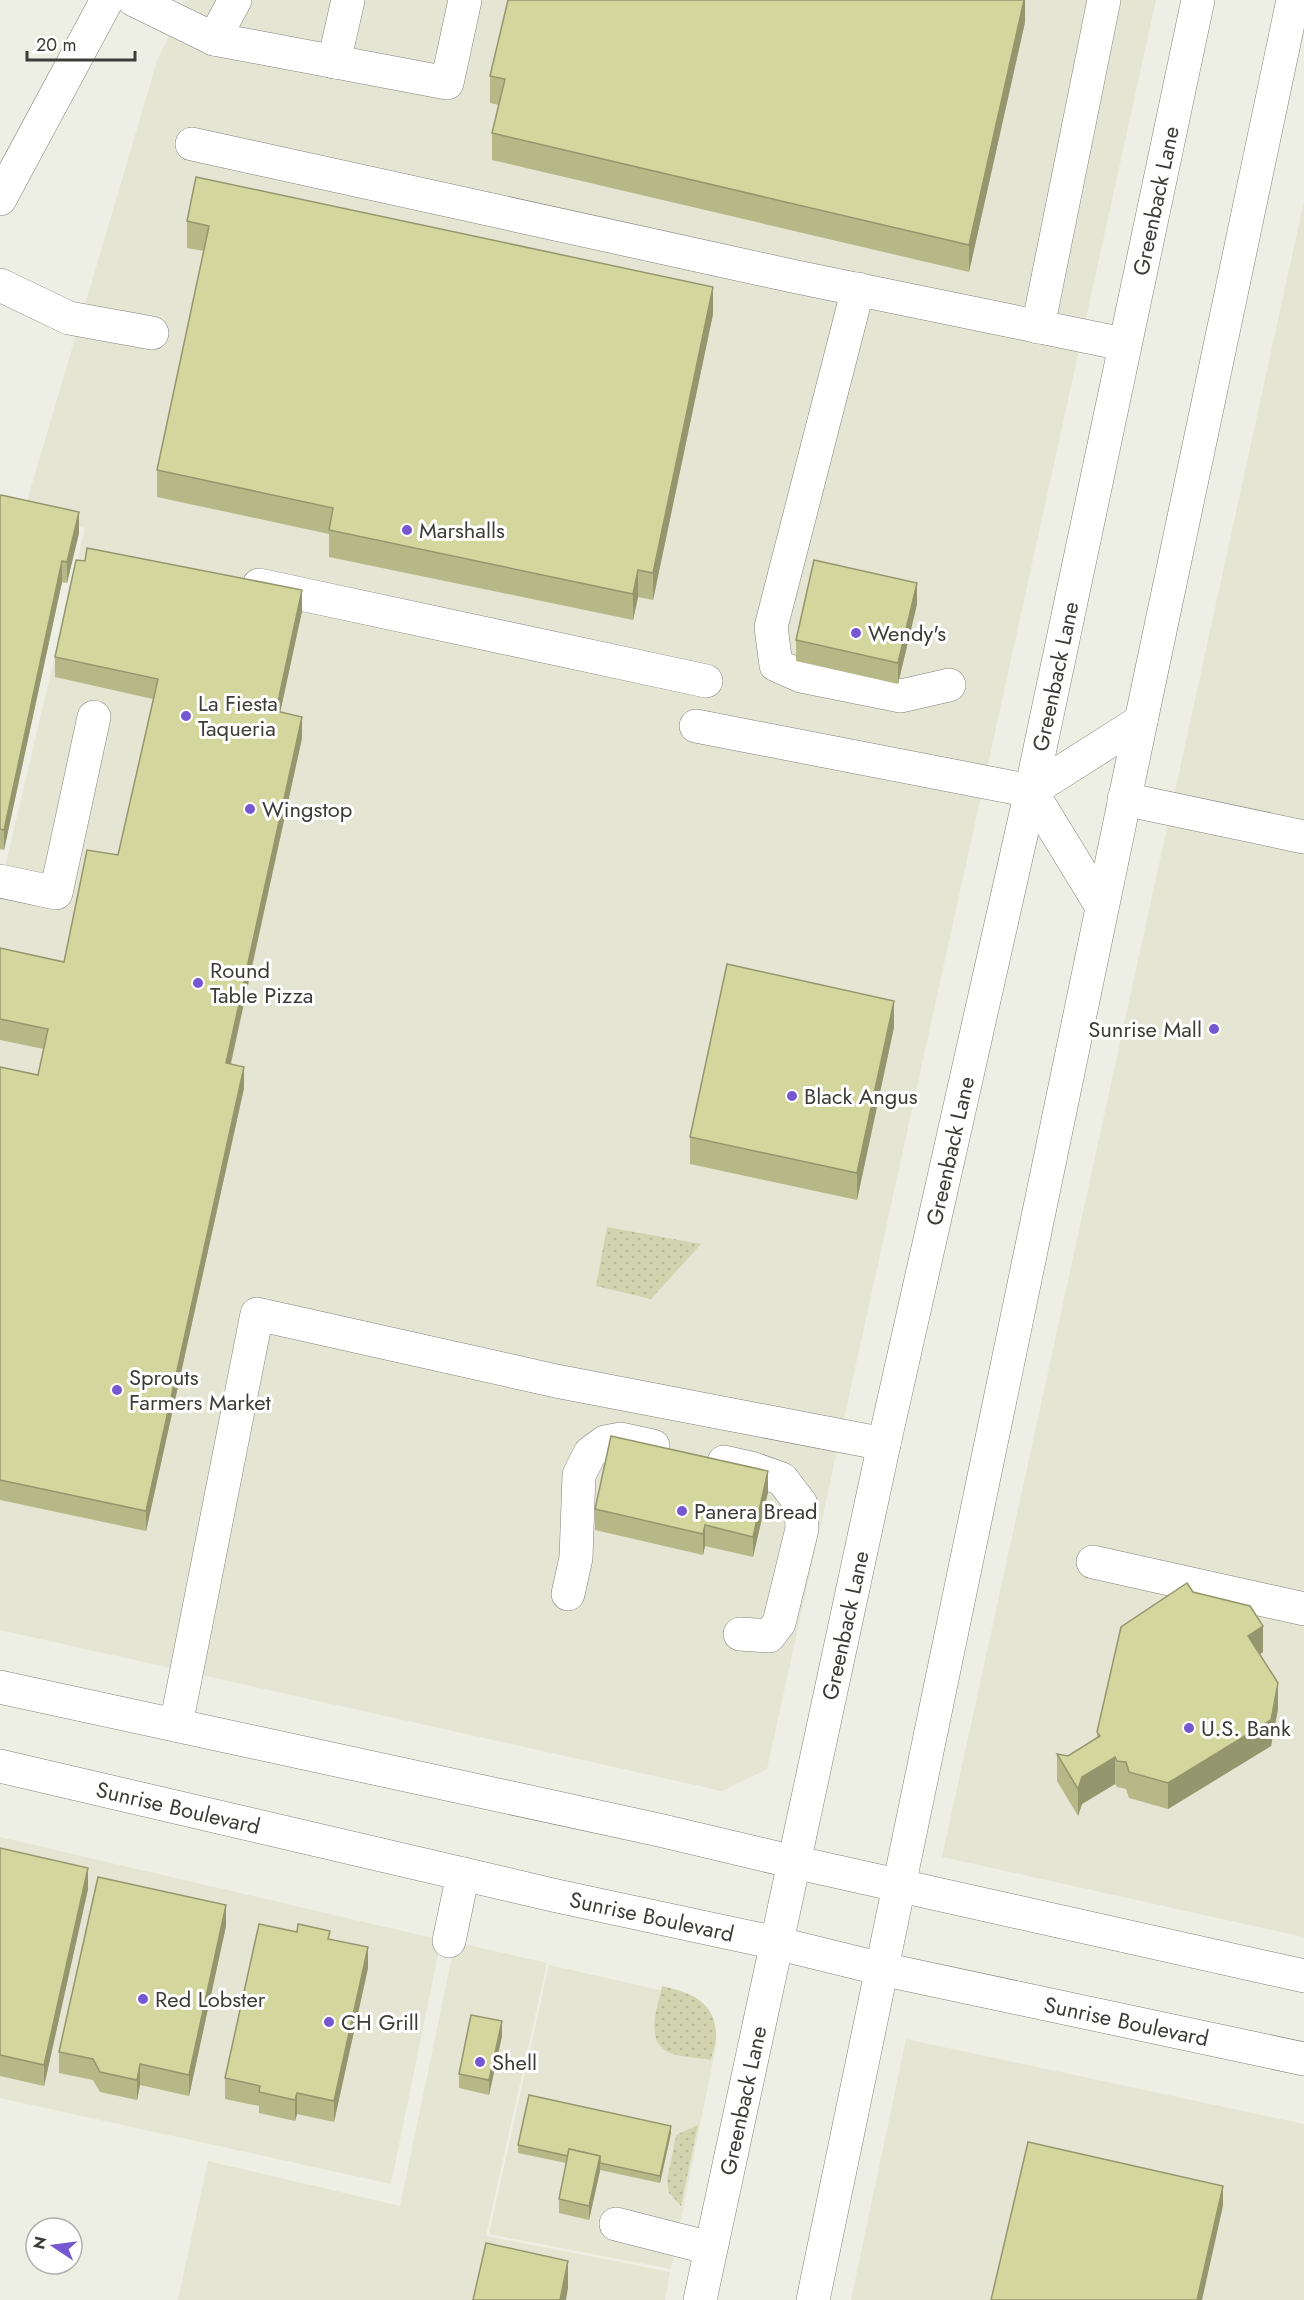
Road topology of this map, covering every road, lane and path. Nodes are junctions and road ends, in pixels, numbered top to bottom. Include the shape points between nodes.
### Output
1 (107, 0) edge
2 (134, 0) edge
3 (235, 0) edge
4 (348, 0) edge
5 (465, 0) edge
6 (1104, 0) edge
7 (1197, 0) edge
8 (1293, 0) edge
9 (214, 39) junction
10 (334, 62) junction
11 (192, 144) dead end
12 (0, 199) edge
13 (0, 285) edge
14 (858, 290) junction
15 (1038, 327) junction
16 (152, 333) dead end
17 (1123, 344) junction
18 (231, 579) edge
19 (706, 681) dead end
20 (949, 685) dead end
21 (94, 717) dead end
22 (1141, 721) junction
23 (696, 726) dead end
24 (1031, 791) junction
25 (1124, 799) junction
26 (1304, 837) edge
27 (0, 881) edge
28 (1102, 907) junction
29 (884, 1444) junction
30 (1093, 1562) dead end
31 (568, 1594) dead end
32 (1304, 1609) edge
33 (740, 1634) dead end
34 (0, 1687) edge
35 (176, 1725) junction
36 (0, 1766) edge
37 (794, 1862) junction
38 (463, 1874) junction
39 (899, 1885) junction
40 (449, 1941) dead end
41 (777, 1943) junction
42 (882, 1969) junction
43 (1304, 1977) edge
44 (1304, 2059) edge
45 (616, 2224) dead end
46 (710, 2248) junction
47 (700, 2300) edge
48 (813, 2300) edge

1 - 12 main road
2 - 9 main road
3 - 9 main road
4 - 10 main road
5 - 10 main road via 447,83
6 - 15 main road
7 - 17 main road, Greenback Lane
8 - 22 main road
9 - 10 main road
11 - 14 main road
13 - 16 main road via 69,318
14 - 15 main road
14 - 20 main road via 771,627 776,665 801,676 901,696
15 - 17 main road
17 - 24 main road, Greenback Lane
18 - 19 main road
21 - 27 main road via 56,893
22 - 24 main road
22 - 25 main road
23 - 24 main road
24 - 28 main road
24 - 29 main road, Greenback Lane
25 - 26 main road
25 - 28 main road
28 - 39 main road
29 - 35 main road via 556,1381 257,1314
29 - 37 main road, Greenback Lane
30 - 32 main road
31 - 33 main road via 576,1557 579,1474 590,1453 605,1442 621,1439 751,1468 782,1479 801,1504 802,1529 779,1623 769,1636
34 - 35 main road
35 - 37 main road via 434,1779
36 - 38 main road, Sunrise Boulevard
37 - 39 main road
37 - 41 main road, Greenback Lane
38 - 40 main road
38 - 41 main road, Sunrise Boulevard
39 - 42 main road
39 - 43 main road
41 - 42 main road, Sunrise Boulevard
41 - 46 main road, Greenback Lane
42 - 44 main road, Sunrise Boulevard
42 - 48 main road
45 - 46 main road
46 - 47 main road, Greenback Lane

